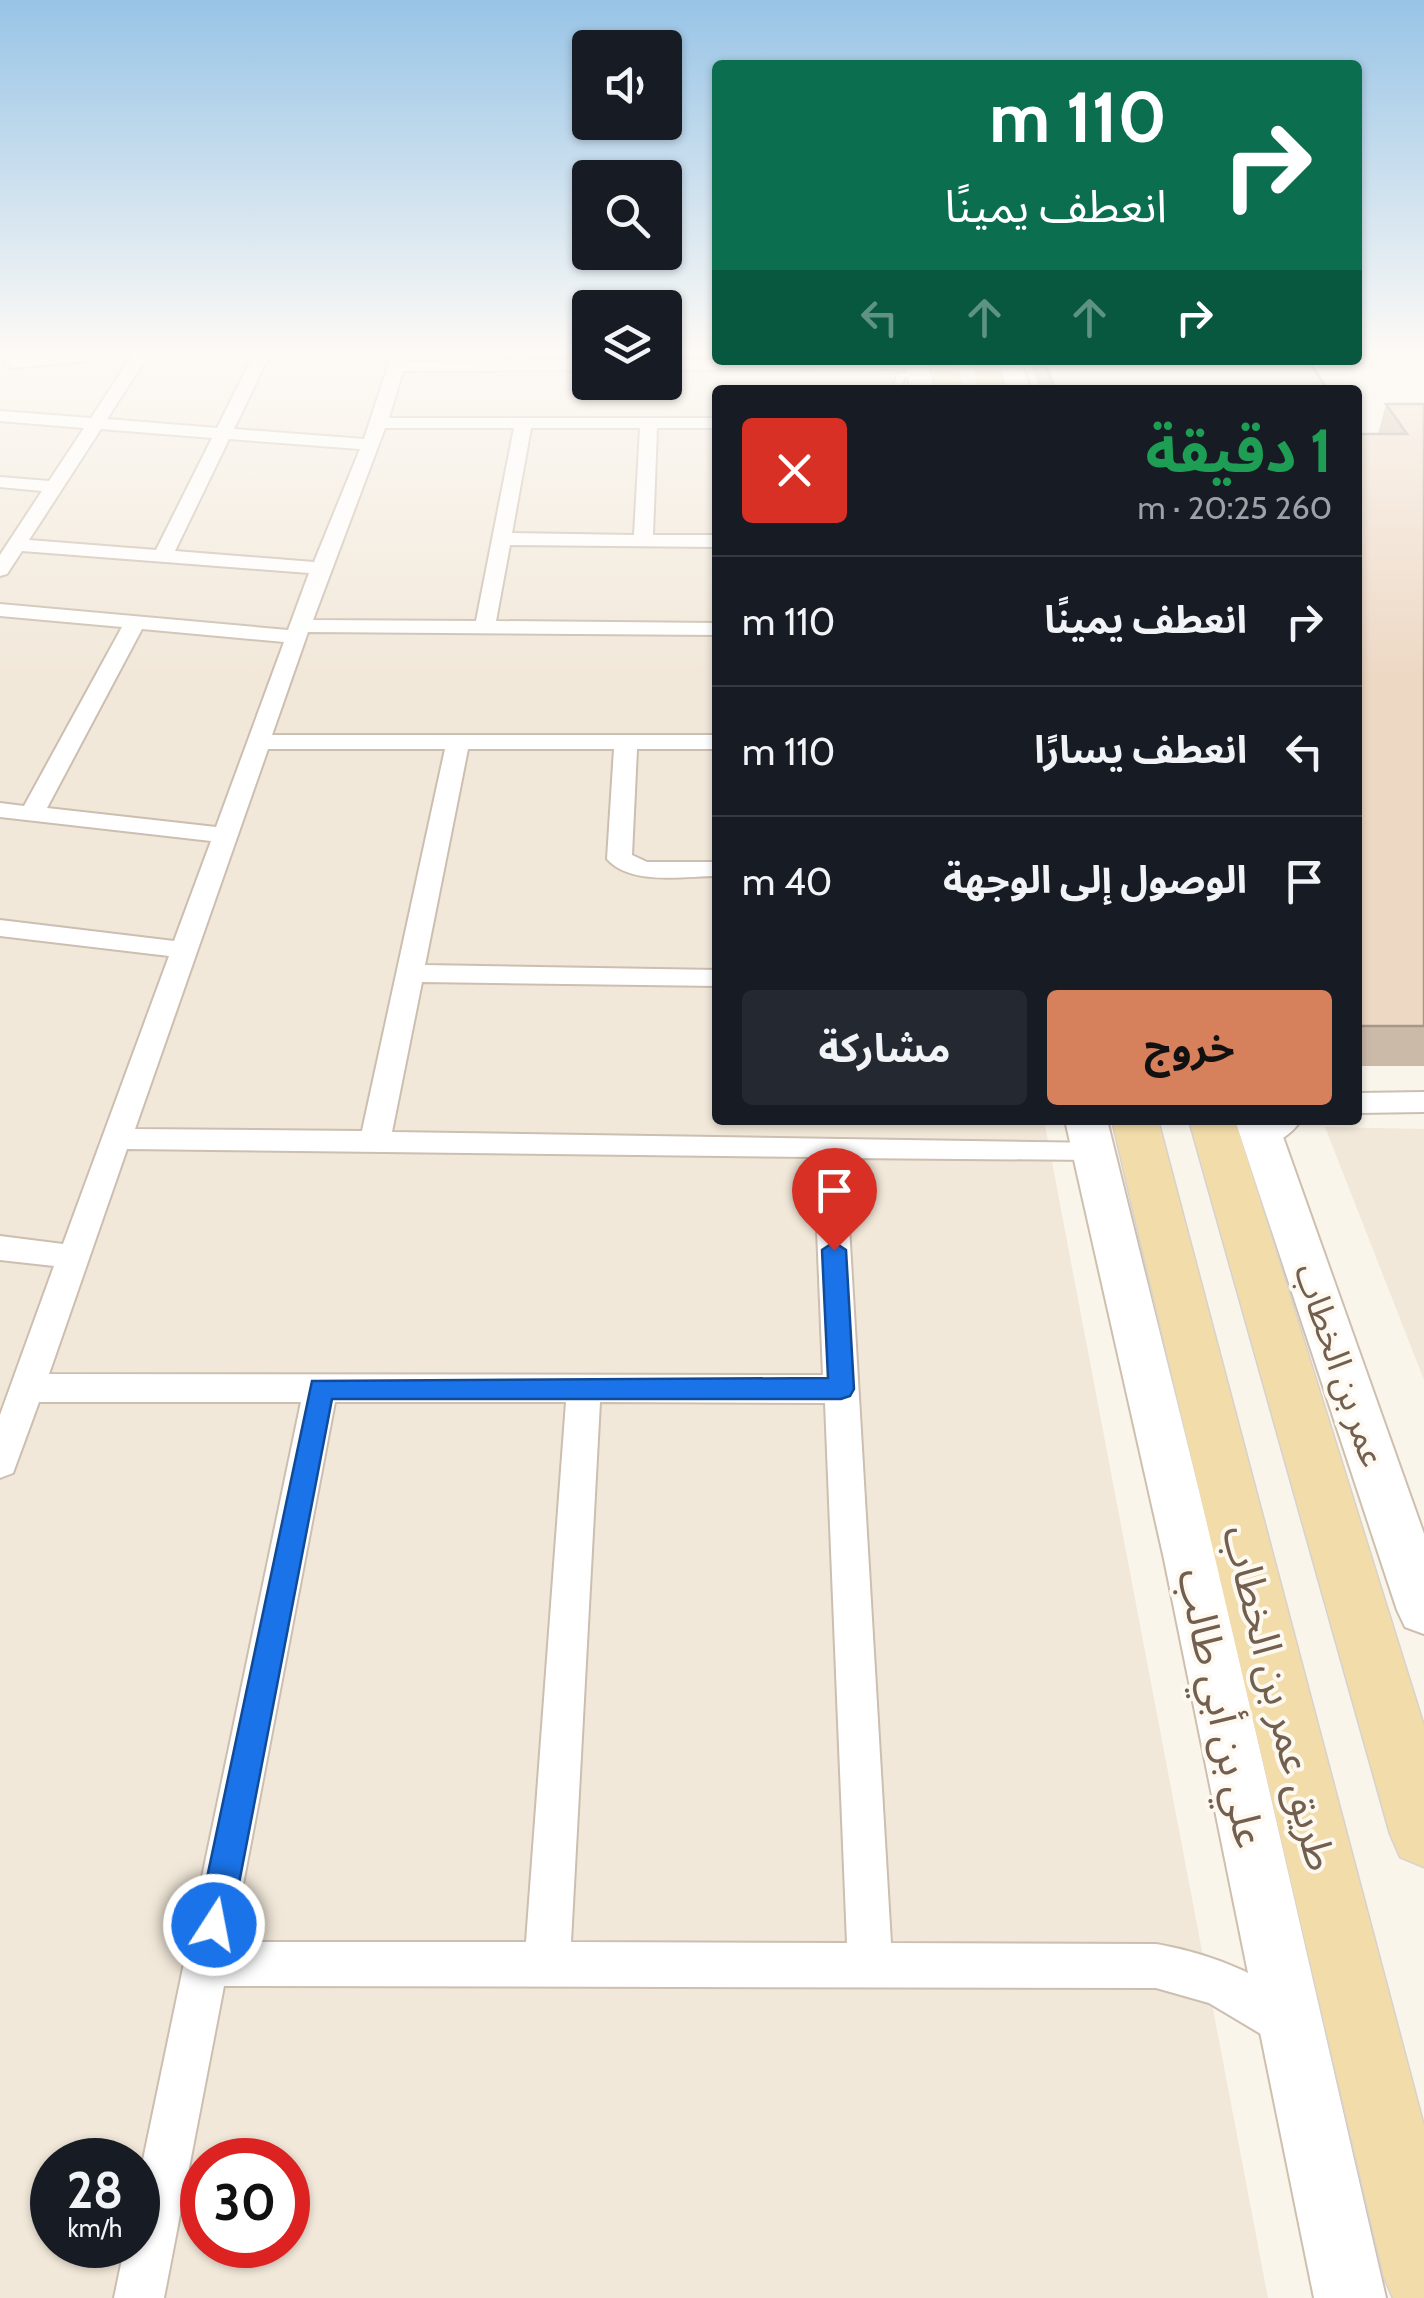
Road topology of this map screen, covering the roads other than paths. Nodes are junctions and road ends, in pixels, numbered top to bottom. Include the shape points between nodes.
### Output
1 (72, 461) edge
2 (210, 461) edge
3 (363, 461) edge
4 (515, 461) edge
5 (647, 461) edge
6 (0, 482) edge
7 (55, 487) junction
8 (501, 540) junction
9 (643, 540) junction
10 (712, 540) edge
11 (17, 544) junction
12 (163, 556) junction
13 (321, 568) junction
14 (0, 570) edge
15 (0, 610) edge
16 (135, 622) junction
17 (485, 628) junction
18 (712, 630) edge
19 (298, 632) junction
20 (259, 742) junction
21 (458, 742) junction
22 (626, 742) junction
23 (712, 742) edge
24 (0, 810) edge
25 (32, 813) junction
26 (226, 835) junction
27 (712, 869) edge
28 (0, 928) edge
29 (184, 950) junction
30 (410, 973) junction
31 (712, 978) edge
32 (1424, 1102) edge
33 (1362, 1103) edge
34 (1254, 1125) edge
35 (1254, 1125) edge
36 (1105, 1130) edge
37 (116, 1139) junction
38 (376, 1142) junction
39 (829, 1147) junction
40 (0, 1248) edge
41 (74, 1257) junction
42 (27, 1388) junction
43 (321, 1388) junction
44 (584, 1389) junction
45 (841, 1389) junction
46 (0, 1463) edge
47 (1375, 1464) junction
48 (1226, 1479) junction
49 (1190, 1559) junction
50 (1343, 1561) junction
51 (1420, 1588) edge
52 (1424, 1834) edge
53 (206, 1964) junction
54 (547, 1965) junction
55 (870, 1966) junction
56 (1292, 2031) junction
57 (1424, 2276) edge
58 (139, 2298) edge
59 (1350, 2298) edge

1 - 7 street
2 - 12 street
3 - 13 street
4 - 8 street
5 - 9 street
6 - 7 street
7 - 11 street
8 - 9 street
8 - 17 street
9 - 10 street
11 - 12 street
11 - 14 street
12 - 13 street
13 - 19 street
15 - 16 street
16 - 19 street
16 - 25 street
17 - 18 street
17 - 19 street
19 - 20 street
20 - 21 street
20 - 26 street
21 - 22 street
21 - 30 street
22 - 23 street
22 - 27 street via 619,860 635,868
24 - 25 street
25 - 26 street
26 - 29 street
28 - 29 street
29 - 37 street
30 - 31 street
30 - 38 street
32 - 33 street
34 - 47 street, عمر بن الخطاب
35 - 50 main road
36 - 39 street
36 - 48 main road, طريق عمر بن الخطاب
36 - 49 street, علي بن أبي طالب
37 - 38 street
37 - 41 street
38 - 39 street
39 - 45 street
40 - 41 street
41 - 42 street
42 - 43 street
42 - 46 street
43 - 44 street
43 - 53 street
44 - 45 street
44 - 54 street
45 - 55 street
47 - 50 street
47 - 51 street, عمر بن الخطاب
48 - 49 street
48 - 57 main road, طريق عمر بن الخطاب
49 - 56 street, علي بن أبي طالب
50 - 52 main road
53 - 54 street
53 - 58 street
54 - 55 street
55 - 56 street via 1156,1966 1213,1980
56 - 59 street, علي بن أبي طالب

